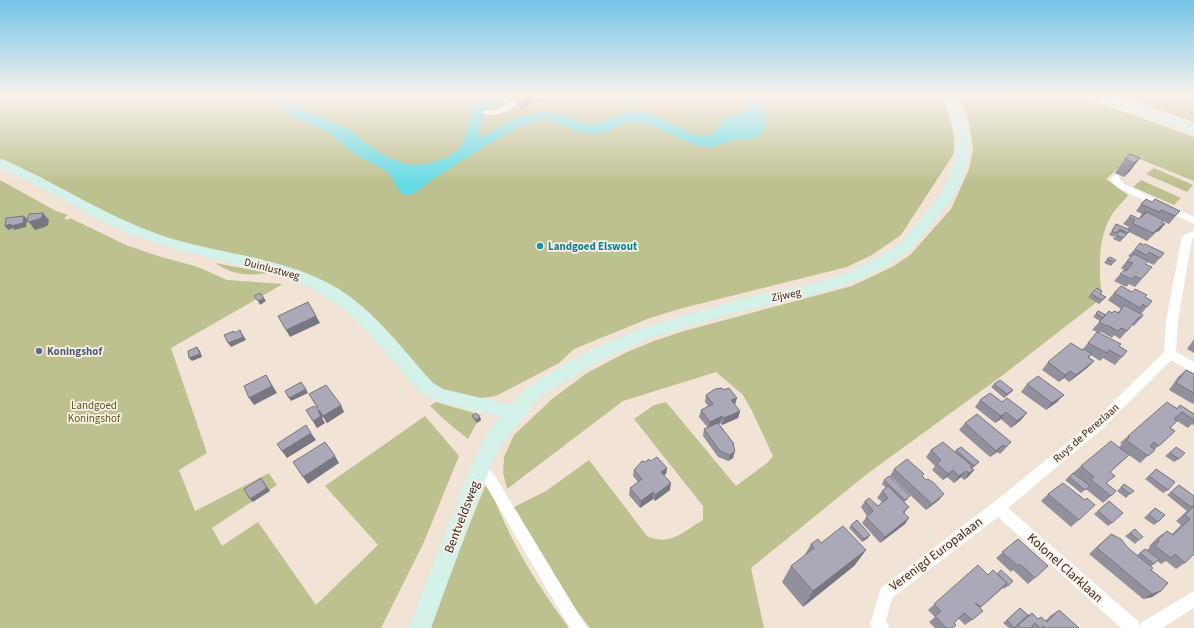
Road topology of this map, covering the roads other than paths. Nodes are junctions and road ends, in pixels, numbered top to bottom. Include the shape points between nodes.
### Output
1 (960, 125) edge
2 (1183, 125) edge
3 (1194, 129) edge
4 (0, 163) edge
5 (1116, 178) dead end
6 (1194, 221) edge
7 (1194, 234) edge
8 (1170, 354) junction
9 (1194, 368) edge
10 (515, 413) junction
11 (480, 469) junction
12 (998, 508) junction
13 (1194, 599) edge
14 (420, 628) edge
15 (579, 628) edge
16 (882, 628) edge
17 (1133, 628) edge
18 (1148, 628) edge

1 - 10 street, Zijweg via 964,140 962,160 954,182 942,203 906,246 882,262 837,282 744,304 645,333 565,372 536,390
2 - 3 street
4 - 10 street, Duinlustweg via 34,178 113,222 146,235 296,274 317,284 345,301 369,321 427,388 438,395
5 - 6 street via 1121,186
7 - 8 street via 1187,237 1172,321
8 - 9 street
8 - 12 street, Ruys de Perezlaan via 1097,426
10 - 11 street, Bentveldsweg via 495,438
11 - 14 street, Bentveldsweg
11 - 15 street via 490,480
12 - 16 street, Verenigd Europalaan via 886,593 878,624
12 - 17 street, Kolonel Clarklaan
13 - 18 street

